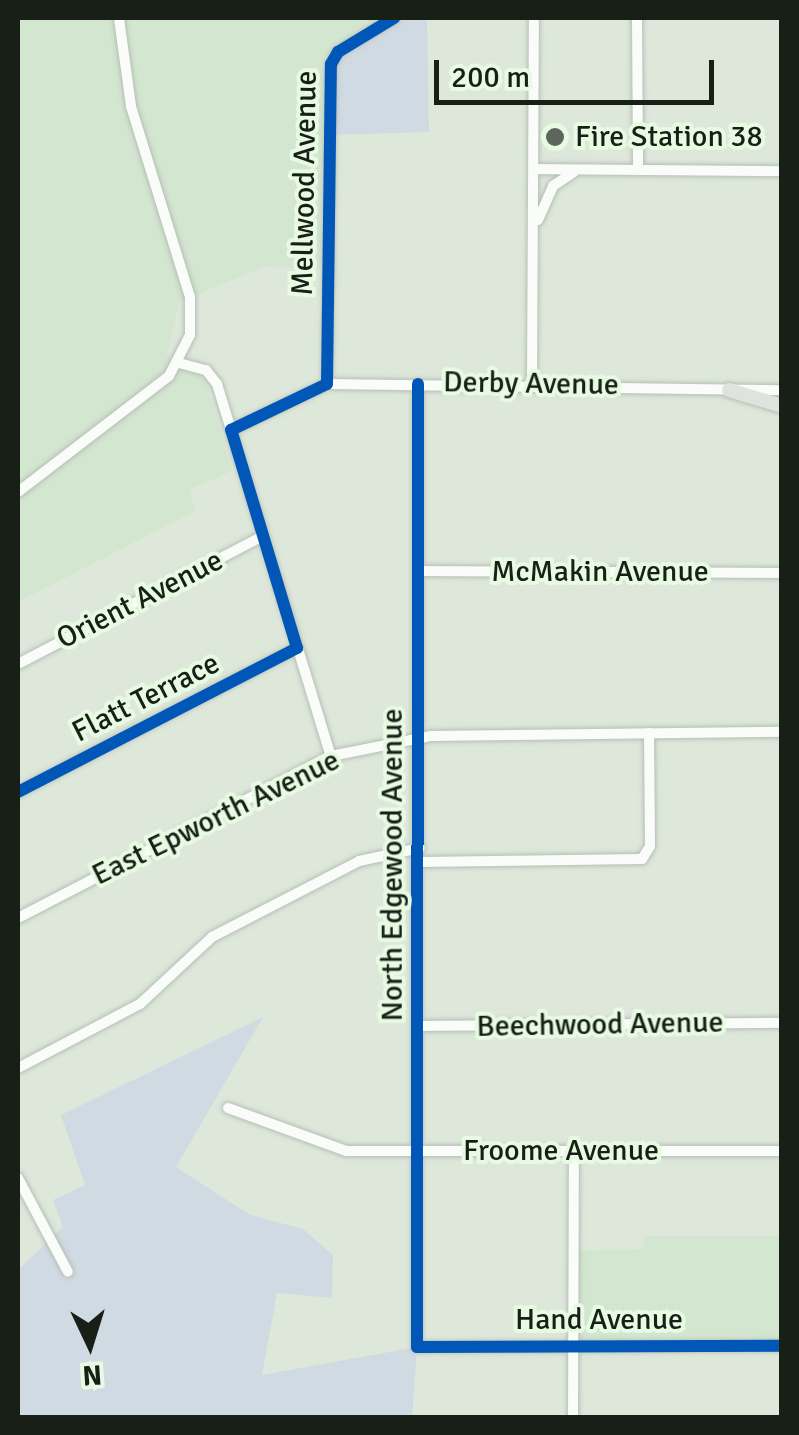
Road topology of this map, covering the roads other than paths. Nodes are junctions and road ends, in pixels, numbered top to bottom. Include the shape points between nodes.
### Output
1 (119, 18) edge
2 (394, 18) edge
3 (534, 18) edge
4 (638, 18) edge
5 (590, 169) junction
6 (535, 170) junction
7 (638, 170) junction
8 (782, 171) edge
9 (534, 230) junction
10 (179, 364) junction
11 (328, 384) junction
12 (418, 384) junction
13 (532, 384) junction
14 (729, 390) junction
15 (782, 390) edge
16 (782, 406) edge
17 (231, 430) junction
18 (18, 492) edge
19 (263, 536) junction
20 (418, 571) junction
21 (782, 573) edge
22 (298, 648) junction
23 (18, 664) edge
24 (782, 732) edge
25 (648, 733) junction
26 (419, 737) junction
27 (330, 756) junction
28 (18, 792) edge
29 (420, 848) junction
30 (420, 862) junction
31 (18, 918) edge
32 (782, 1023) edge
33 (419, 1026) junction
34 (18, 1068) edge
35 (228, 1108) dead end
36 (574, 1150) junction
37 (782, 1151) edge
38 (418, 1152) junction
39 (18, 1178) edge
40 (68, 1272) dead end
41 (574, 1344) junction
42 (782, 1346) edge
43 (417, 1347) joint
44 (573, 1418) edge

1 - 10 street via 131,106 190,297 190,336
2 - 11 street, Mellwood Avenue via 338,52 330,64
3 - 6 street
4 - 7 street
5 - 6 street
5 - 7 street
5 - 9 street via 553,186
6 - 9 street
7 - 8 street
9 - 13 street
10 - 17 street via 209,372
10 - 18 street
11 - 12 street, Derby Avenue
11 - 17 street, Derby Avenue
12 - 13 street, Derby Avenue
12 - 20 street, North Edgewood Avenue
13 - 14 street, Derby Avenue
14 - 15 street, Derby Avenue
14 - 16 main road
17 - 19 street
19 - 22 street
19 - 23 street, Orient Avenue
20 - 21 street, McMakin Avenue
20 - 26 street, North Edgewood Avenue
22 - 27 street
22 - 28 street, Flatt Terrace
24 - 25 street, East Epworth Avenue
25 - 26 street, East Epworth Avenue
25 - 30 street via 650,846 642,859
26 - 27 street, East Epworth Avenue
26 - 29 street, North Edgewood Avenue
27 - 31 street, East Epworth Avenue
29 - 30 street, North Edgewood Avenue
29 - 34 street via 359,861 212,937 140,1004
30 - 33 street, North Edgewood Avenue
32 - 33 street, Beechwood Avenue
33 - 38 street, North Edgewood Avenue
35 - 38 street, Froome Avenue via 346,1151
36 - 37 street, Froome Avenue
36 - 38 street, Froome Avenue
36 - 41 street
38 - 43 street, North Edgewood Avenue
39 - 40 street
41 - 42 street, Hand Avenue
41 - 43 street, Hand Avenue
41 - 44 street

